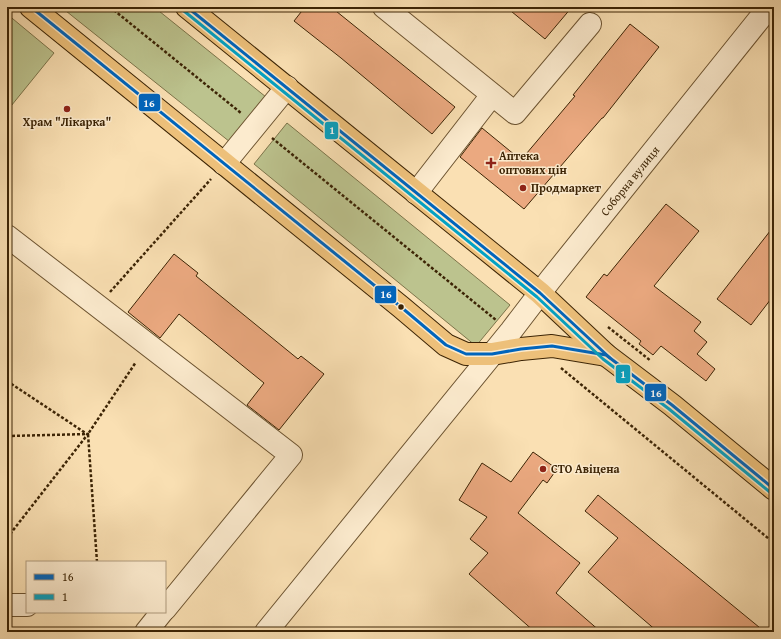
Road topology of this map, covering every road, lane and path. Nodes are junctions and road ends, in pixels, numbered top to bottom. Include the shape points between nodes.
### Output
1 (31, 7) edge
2 (110, 7) edge
3 (188, 7) edge
4 (384, 7) edge
5 (769, 7) edge
6 (590, 24) dead end
7 (287, 87) junction
8 (492, 95) junction
9 (256, 125) junction
10 (224, 164) junction
11 (416, 193) junction
12 (7, 236) edge
13 (540, 293) junction
14 (97, 306) junction
15 (512, 331) junction
16 (147, 345) junction
17 (492, 354) junction
18 (606, 355) junction
19 (560, 368) dead end
20 (7, 381) edge
21 (88, 434) junction
22 (7, 436) edge
23 (774, 489) edge
24 (7, 538) edge
25 (774, 543) edge
26 (97, 561) edge
27 (7, 605) edge
28 (26, 605) edge
29 (166, 606) edge
30 (161, 613) edge
31 (146, 632) edge
32 (266, 632) edge

1 - 10 main road
2 - 9 path
3 - 7 main road
4 - 8 street
5 - 13 street, Соборна вулиця
6 - 8 street via 515,113
7 - 9 street
7 - 11 main road
8 - 11 street
9 - 10 street
9 - 15 path
10 - 14 path
10 - 17 main road via 446,346 466,354
11 - 13 main road
12 - 14 street
13 - 15 street, Соборна вулиця
13 - 18 main road
14 - 16 street
15 - 17 street, Соборна вулиця
16 - 21 path
16 - 29 street via 291,455
17 - 18 main road via 552,346
17 - 32 street, Соборна вулиця
18 - 23 main road via 672,405
19 - 25 path
20 - 21 path
21 - 22 path
21 - 24 path
21 - 26 path
27 - 28 street
30 - 31 street

